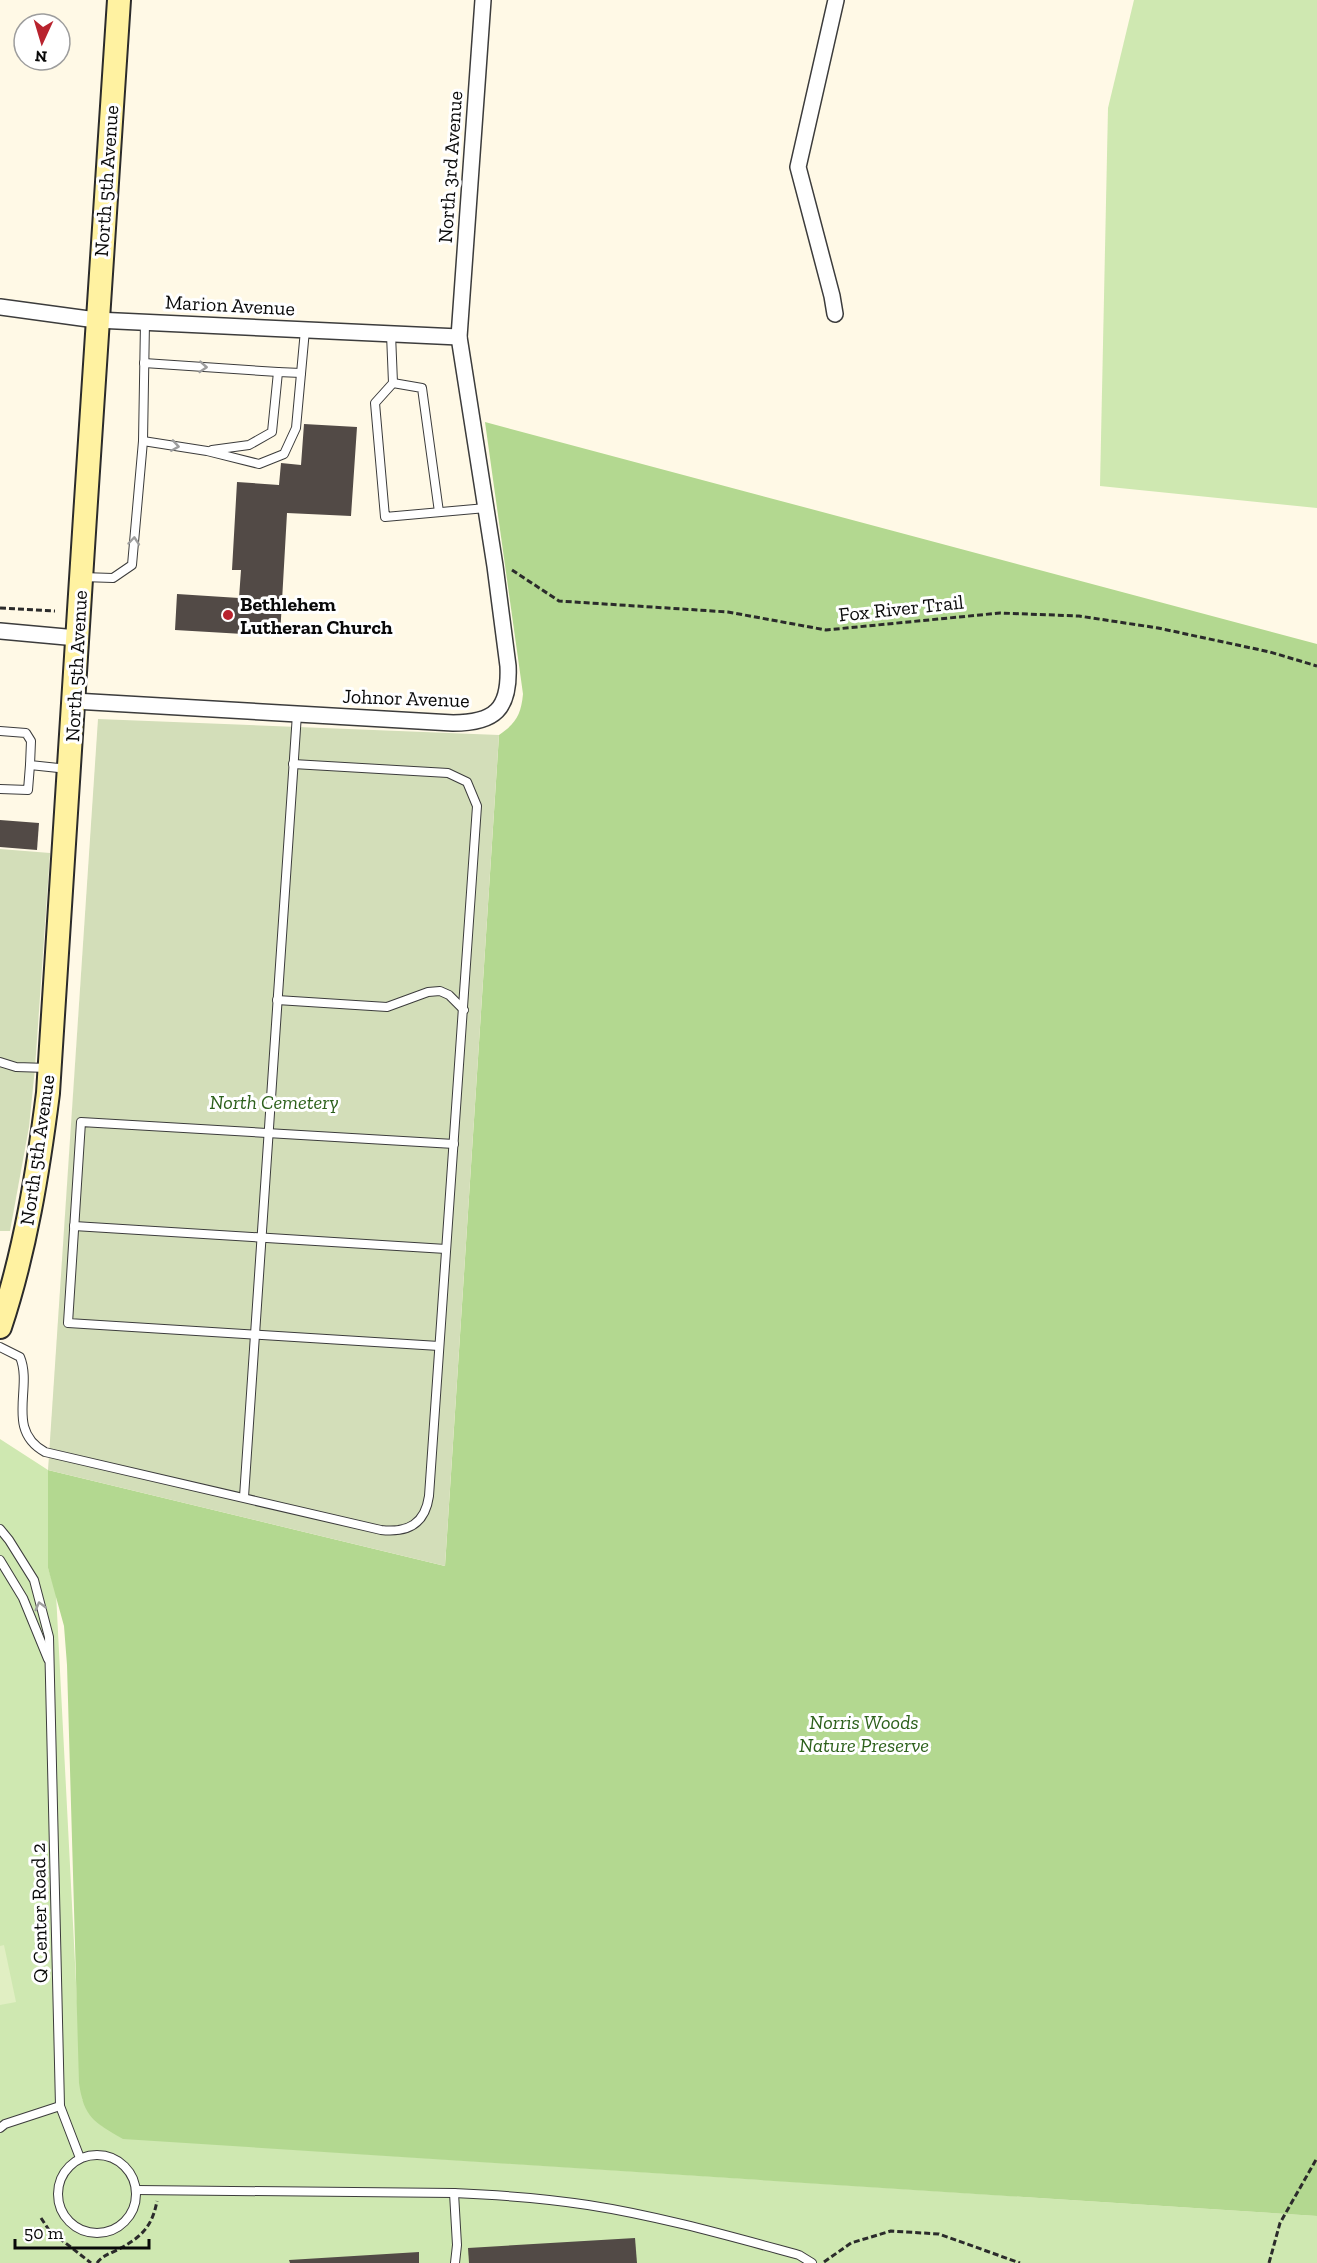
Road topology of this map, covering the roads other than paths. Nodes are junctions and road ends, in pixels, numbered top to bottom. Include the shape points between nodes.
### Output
1 (119, 0) edge
2 (483, 0) edge
3 (836, 0) edge
4 (0, 307) edge
5 (835, 314) dead end
6 (96, 320) junction
7 (145, 322) junction
8 (305, 330) junction
9 (391, 334) junction
10 (459, 337) junction
11 (144, 363) junction
12 (278, 372) junction
13 (301, 373) junction
14 (393, 383) junction
15 (143, 441) junction
16 (207, 451) junction
17 (486, 508) junction
18 (439, 512) junction
19 (81, 577) junction
20 (0, 631) edge
21 (77, 638) junction
22 (74, 701) junction
23 (297, 714) junction
24 (0, 731) edge
25 (293, 764) junction
26 (30, 765) junction
27 (70, 769) junction
28 (0, 789) edge
29 (277, 1000) junction
30 (464, 1010) junction
31 (0, 1062) edge
32 (16, 1067) junction
33 (50, 1068) junction
34 (0, 1069) edge
35 (268, 1132) junction
36 (454, 1144) junction
37 (74, 1226) junction
38 (261, 1237) junction
39 (446, 1249) junction
40 (0, 1327) edge
41 (255, 1334) junction
42 (439, 1346) junction
43 (0, 1347) edge
44 (244, 1497) junction
45 (0, 1529) edge
46 (0, 1560) edge
47 (49, 1664) junction
48 (60, 2106) junction
49 (0, 2128) edge
50 (80, 2158) junction
51 (136, 2190) junction
52 (454, 2193) junction
53 (455, 2263) edge
54 (812, 2263) edge

1 - 6 main road, North 5th Avenue
2 - 10 street, North 3rd Avenue
3 - 5 street via 798,167
4 - 6 street, Marion Avenue
6 - 7 street, Marion Avenue
6 - 19 main road, North 5th Avenue
7 - 8 street, Marion Avenue
7 - 11 lane
8 - 9 street, Marion Avenue
8 - 13 lane
9 - 10 street, Marion Avenue
9 - 14 lane
10 - 17 street, Johnor Avenue
11 -> 12 lane
11 - 15 lane
12 - 13 lane
12 - 16 lane via 272,432 249,444
13 - 16 lane via 296,428 284,454 259,464
14 - 18 lane via 422,388
14 - 18 lane via 375,403 386,517
15 -> 16 lane
19 -> 15 lane via 113,578 132,565
17 - 18 lane
17 - 23 street, Johnor Avenue via 508,681 500,708 474,723
19 - 21 main road, North 5th Avenue
20 - 21 street
21 - 22 main road, North 5th Avenue
22 - 23 street, Johnor Avenue
22 - 27 main road, North 5th Avenue
23 - 25 lane
24 - 26 lane via 26,733 31,741
25 - 29 lane
25 - 30 lane via 448,773 467,782 475,797 477,818
26 - 27 lane
26 - 28 lane via 28,790
27 - 33 main road, North 5th Avenue
29 - 30 lane via 387,1007 440,991
29 - 35 lane
30 - 36 lane
31 - 32 lane
32 - 33 lane
32 - 34 lane
33 - 40 main road, North 5th Avenue via 31,1205
35 - 36 lane
35 - 37 lane via 81,1122
35 - 38 lane
36 - 39 lane
37 - 38 lane
37 - 41 lane via 69,1323
38 - 39 lane
38 - 41 lane
39 - 42 lane
41 - 42 lane
41 - 44 lane
42 - 44 lane via 429,1496 417,1522 401,1530 381,1530
43 - 44 lane via 16,1353 22,1362 23,1421 31,1440 45,1452
47 -> 45 lane, Q Center Road 2 via 49,1637 34,1580
46 - 47 lane via 23,1598
47 - 48 lane, Q Center Road 2
48 - 49 lane
48 - 50 lane, Q Center Road 2
50 - 51 lane via 92,2154 117,2160 133,2178
50 - 51 lane via 62,2176 58,2202 63,2214 83,2231 109,2231 121,2225 135,2204
51 - 52 lane
52 - 53 lane
52 - 54 lane via 588,2205 698,2227 799,2255

